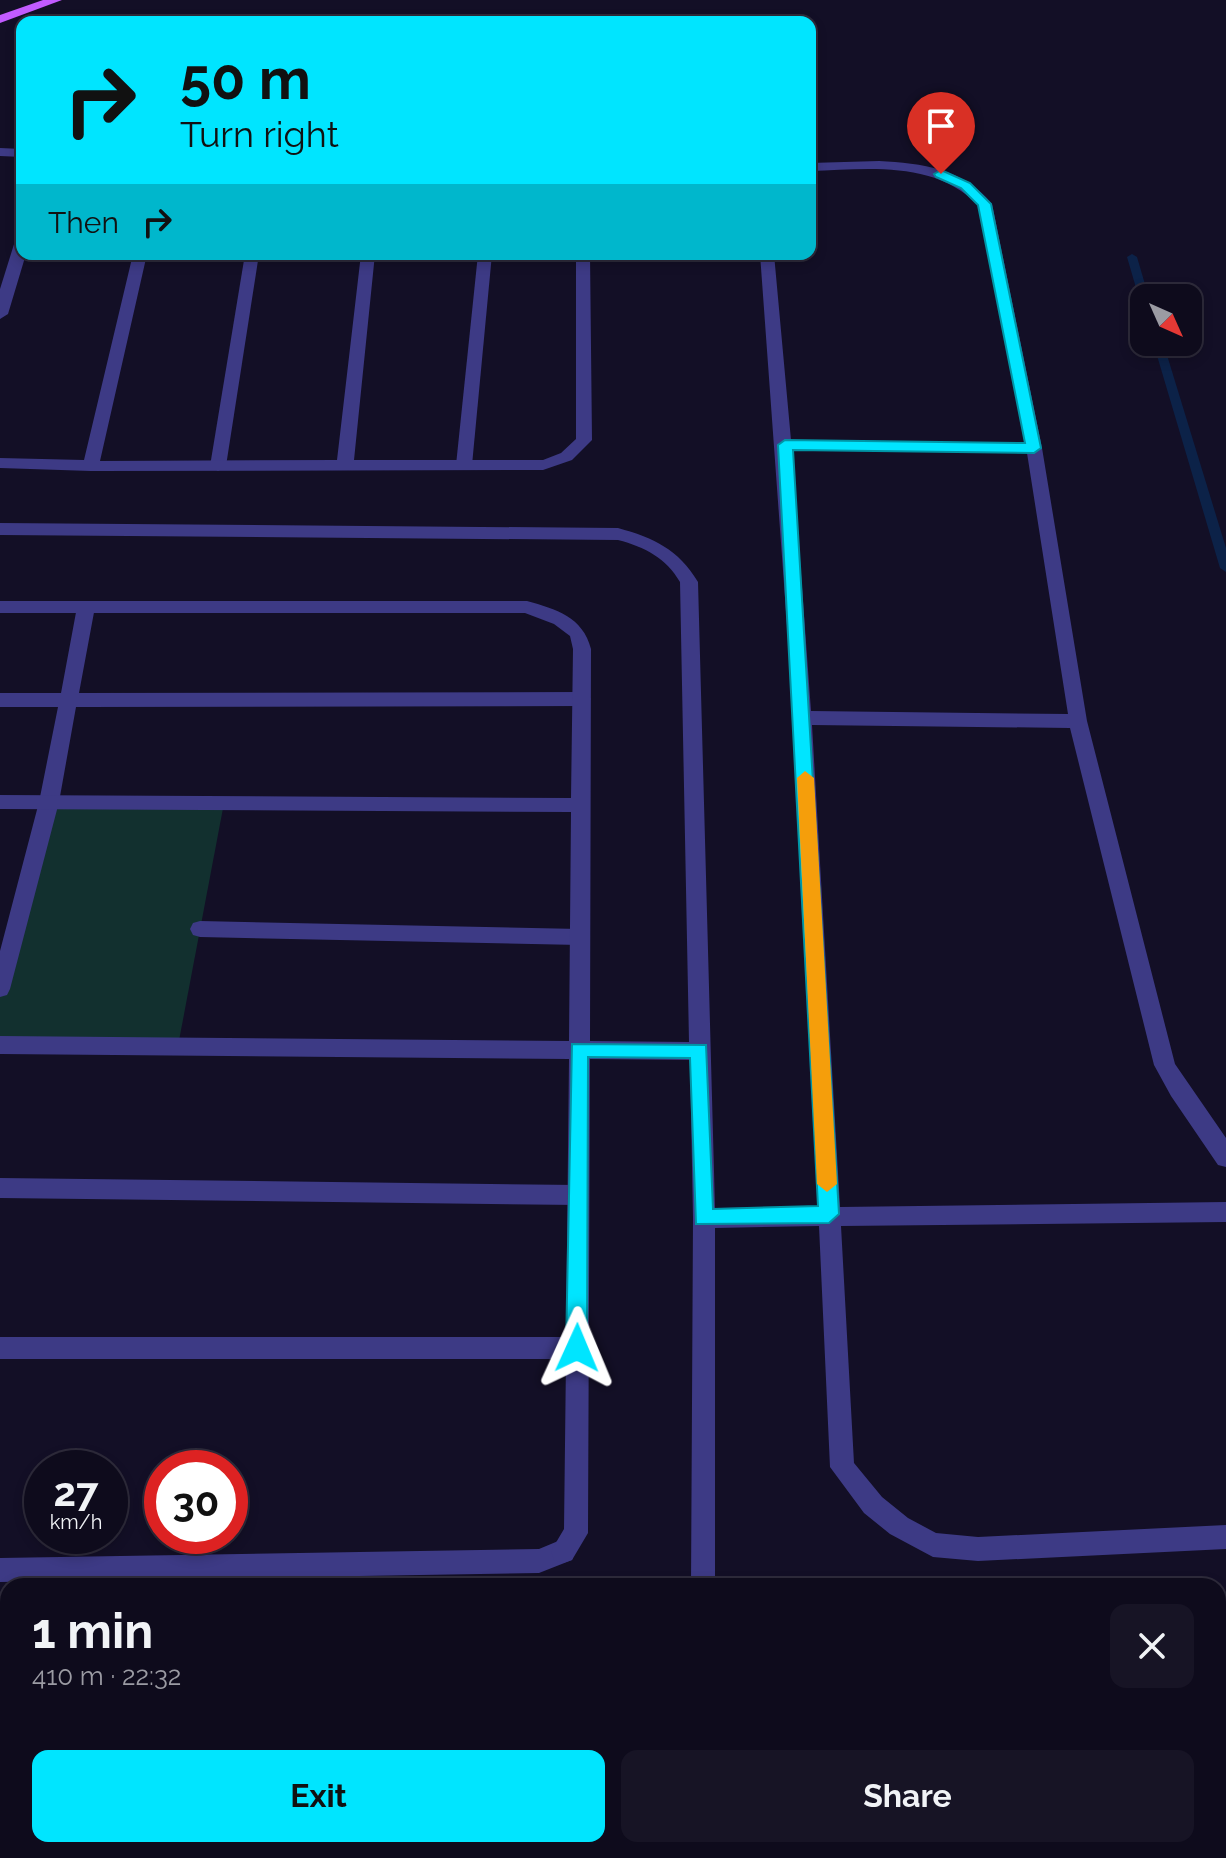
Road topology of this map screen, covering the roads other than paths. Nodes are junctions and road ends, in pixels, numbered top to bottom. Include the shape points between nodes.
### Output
1 (56, 0) edge
2 (0, 19) edge
3 (816, 167) edge
4 (16, 260) edge
5 (139, 260) edge
6 (251, 260) edge
7 (367, 260) edge
8 (484, 260) edge
9 (583, 260) edge
10 (768, 260) edge
11 (0, 314) edge
12 (785, 445) junction
13 (1034, 448) junction
14 (0, 463) edge
15 (345, 464) junction
16 (464, 465) junction
17 (91, 466) junction
18 (218, 466) junction
19 (0, 529) edge
20 (0, 607) edge
21 (86, 607) junction
22 (582, 699) junction
23 (0, 700) edge
24 (66, 700) junction
25 (802, 718) junction
26 (1078, 721) junction
27 (0, 802) edge
28 (49, 802) junction
29 (581, 805) junction
30 (9, 920) edge
31 (200, 929) dead end
32 (580, 937) junction
33 (0, 989) edge
34 (0, 1045) edge
35 (579, 1049) junction
36 (699, 1051) junction
37 (1226, 1158) edge
38 (0, 1188) edge
39 (578, 1195) junction
40 (1226, 1212) edge
41 (829, 1214) junction
42 (704, 1218) junction
43 (0, 1348) edge
44 (577, 1348) junction
45 (1226, 1537) edge
46 (0, 1570) edge
47 (703, 1578) edge

1 - 2 main road
3 - 13 street via 941,174 985,204
4 - 11 street
5 - 17 street
6 - 18 street
7 - 15 street
8 - 16 street
9 - 16 street via 584,440 569,456 543,465
10 - 12 street
12 - 13 street
12 - 25 street
13 - 26 street
14 - 17 street
15 - 16 street
15 - 18 street
17 - 18 street
19 - 36 street via 618,534 668,551 689,582
20 - 21 street
21 - 22 street via 527,607 578,633
21 - 24 street
22 - 24 street
22 - 29 street
23 - 24 street
24 - 28 street
25 - 26 street
25 - 41 street
26 - 37 street via 1165,1065
27 - 28 street
28 - 29 street
28 - 30 street
29 - 32 street
30 - 33 street
31 - 32 street
32 - 35 street
34 - 35 street
35 - 36 street
35 - 39 street
36 - 42 street
38 - 39 street
39 - 44 street
40 - 41 street
41 - 42 street
41 - 45 street via 842,1467 873,1505 933,1545 978,1549
42 - 47 street
43 - 44 street
44 - 46 street via 576,1533 563,1551 539,1561

